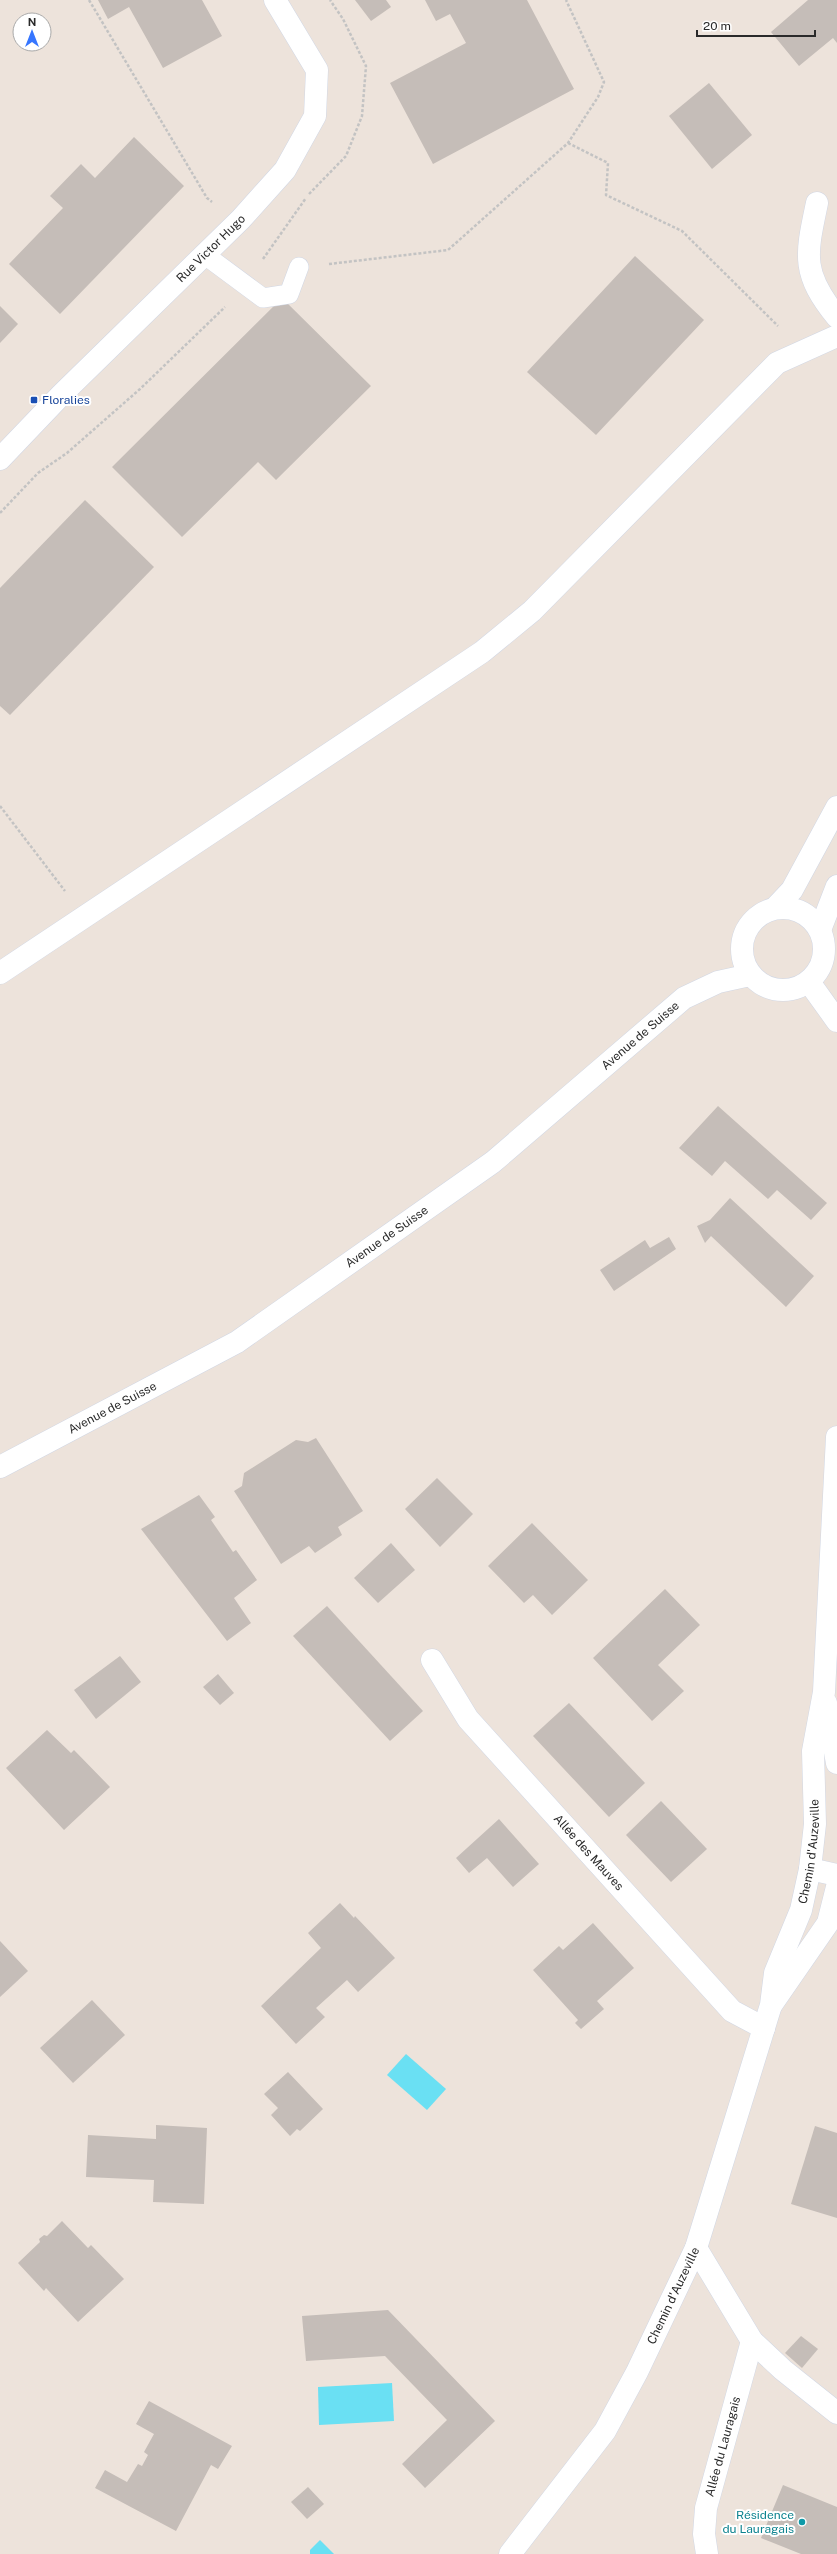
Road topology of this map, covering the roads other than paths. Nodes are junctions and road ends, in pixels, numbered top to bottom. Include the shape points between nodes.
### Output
1 (275, 0) edge
2 (817, 203) dead end
3 (205, 255) junction
4 (299, 267) road end
5 (837, 317) edge
6 (837, 336) edge
7 (0, 459) edge
8 (837, 807) edge
9 (837, 886) edge
10 (776, 908) junction
11 (820, 930) junction
12 (0, 973) edge
13 (750, 975) junction
14 (809, 982) junction
15 (837, 1021) edge
16 (837, 1437) edge
17 (0, 1467) edge
18 (432, 1660) dead end
19 (824, 1692) junction
20 (837, 1763) edge
21 (810, 1869) junction
22 (837, 1875) edge
23 (837, 1887) edge
24 (771, 2005) junction
25 (764, 2028) junction
26 (696, 2248) junction
27 (752, 2341) junction
28 (837, 2413) edge
29 (510, 2554) edge
30 (708, 2554) edge

1 - 3 street, Rue Victor Hugo via 317,70 315,116 285,170
2 - 5 street via 807,249 810,271 821,298
3 - 4 lane via 263,298 289,294
3 - 7 street, Rue Victor Hugo via 62,394
6 - 12 street via 777,363 532,611 482,652
8 - 10 street via 792,890
9 - 11 street
10 - 11 street via 801,911 815,922
10 - 13 street via 760,914 748,926 742,959
11 - 14 street via 824,955 821,968
13 - 14 street via 771,989 784,991 797,989
13 - 17 street, Avenue de Suisse via 718,982 684,998 493,1162 237,1342
14 - 15 street
16 - 19 street, Chemin d'Auzeville
18 - 25 street, Allée des Mauves via 473,1725 732,2011
19 - 20 street, Chemin d'Auzeville
19 - 21 street, Chemin d'Auzeville via 813,1751 815,1824
21 - 22 street
21 - 24 street, Chemin d'Auzeville via 801,1910 776,1973
23 - 24 street, Chemin d'Auzeville via 828,1923
24 - 25 street, Chemin d'Auzeville
25 - 26 street, Chemin d'Auzeville
26 - 27 street
26 - 29 street, Chemin d'Auzeville via 638,2372 606,2431
27 - 28 street via 783,2370
27 - 30 street, Allée du Lauragais via 706,2508 704,2534

